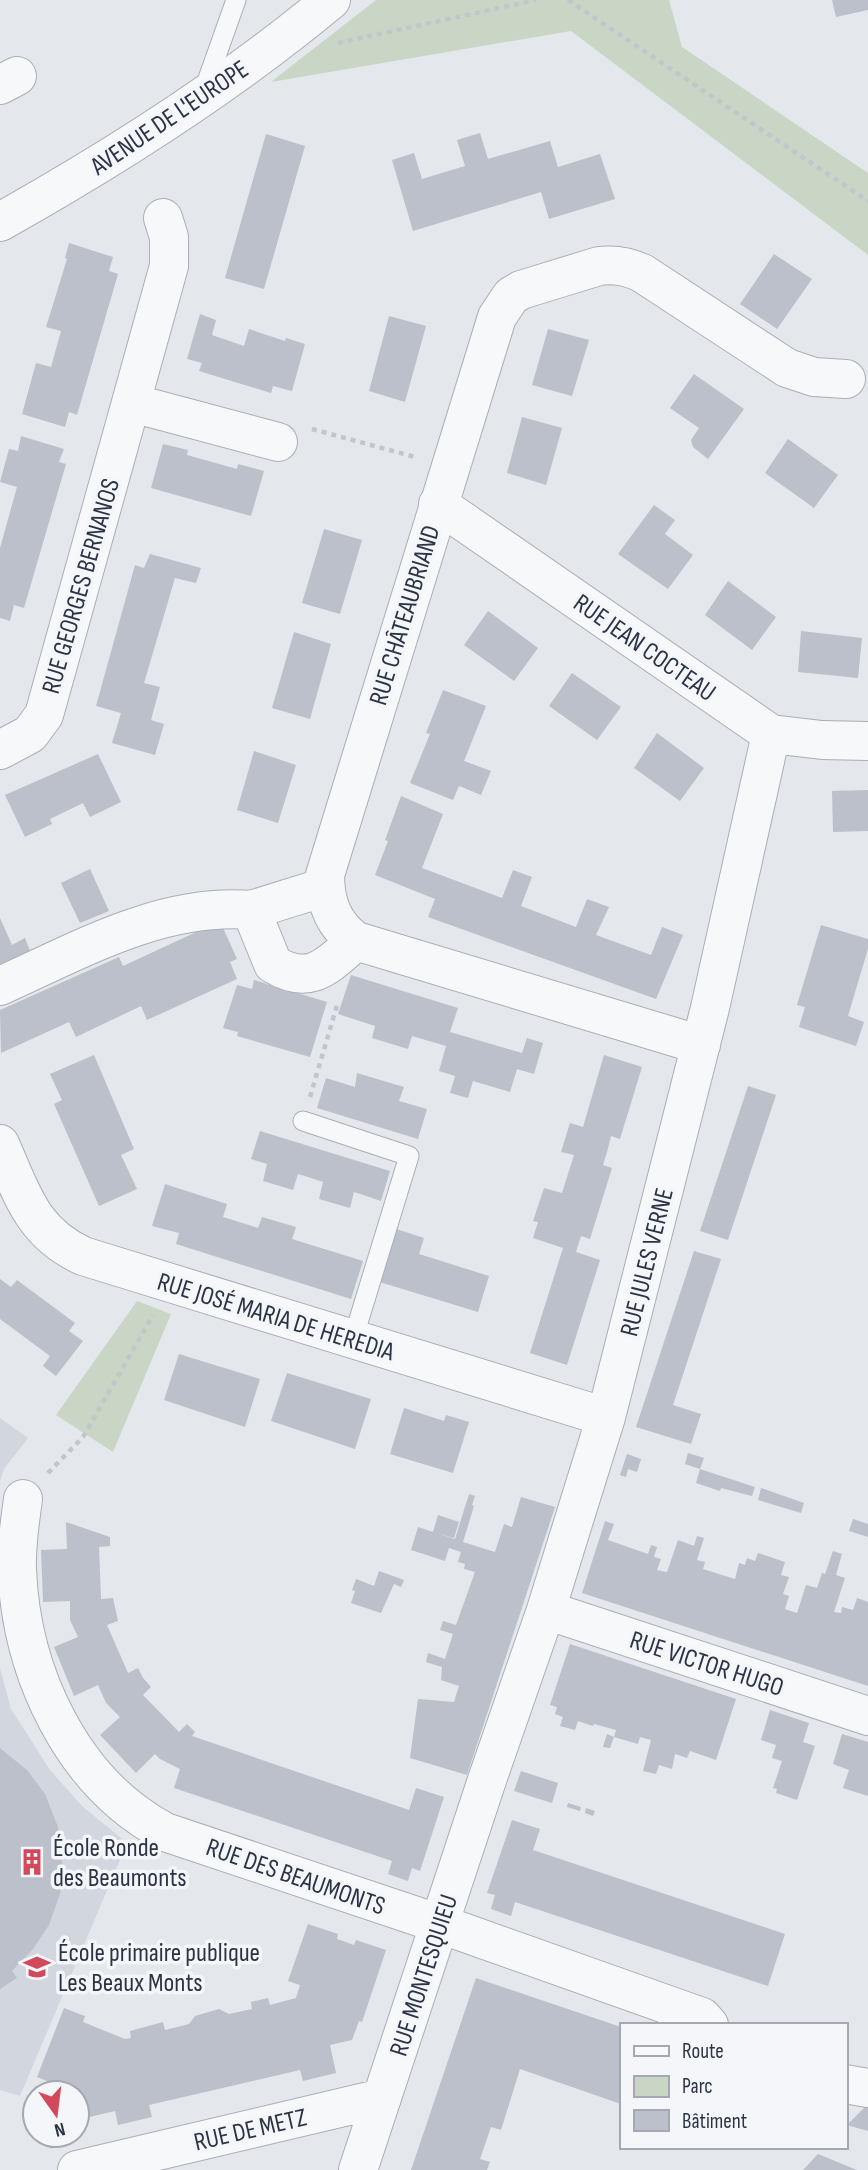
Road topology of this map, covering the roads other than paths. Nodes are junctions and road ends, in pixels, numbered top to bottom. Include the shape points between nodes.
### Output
1 (236, 0) edge
2 (331, 0) edge
3 (201, 97) junction
4 (163, 218) dead end
5 (0, 222) edge
6 (846, 379) dead end
7 (132, 402) junction
8 (291, 435) road end
9 (438, 504) junction
10 (771, 734) junction
11 (868, 741) edge
12 (0, 750) edge
13 (325, 887) junction
14 (251, 910) junction
15 (343, 952) junction
16 (0, 985) edge
17 (701, 1045) junction
18 (303, 1121) road end
19 (0, 1144) edge
20 (353, 1339) junction
21 (606, 1417) junction
22 (23, 1499) road end
23 (546, 1610) junction
24 (868, 1716) edge
25 (487, 1780) joint
26 (440, 1924) junction
27 (707, 2023) edge
28 (847, 2084) edge
29 (868, 2088) edge
30 (382, 2098) junction
31 (77, 2170) edge
32 (358, 2170) edge

1 - 3 lane
2 - 3 street, AVENUE DE L'EUROPE
3 - 5 street, AVENUE DE L'EUROPE via 93,169
4 - 7 street, RUE GEORGES BERNANOS via 169,237 169,266
6 - 9 street, RUE CHÂTEAUBRIAND via 814,377 787,368 642,273 620,265 599,266 521,290 503,305
7 - 8 street
7 - 12 street, RUE GEORGES BERNANOS via 44,716 30,734
9 - 10 street, RUE JEAN COCTEAU
9 - 13 street, RUE CHÂTEAUBRIAND via 328,863
10 - 11 street, RUE JEAN COCTEAU
10 - 17 street, RUE JULES VERNE
13 - 14 street
13 - 15 street, RUE CHÂTEAUBRIAND
14 - 15 street via 273,964 307,975
14 - 16 street via 222,909 142,924
15 - 17 street
17 - 21 street, RUE JULES VERNE
18 - 20 lane via 409,1156
19 - 20 street, RUE JOSÉ MARIA DE HEREDIA via 36,1220 57,1242 83,1256
20 - 21 street, RUE JOSÉ MARIA DE HEREDIA
21 - 23 street, RUE JULES VERNE
22 - 26 street, RUE DES BEAUMONTS via 17,1570 30,1656 41,1688 69,1738 120,1803 165,1832
23 - 24 street, RUE VICTOR HUGO
23 - 25 street, RUE JULES VERNE
25 - 26 street, RUE MONTESQUIEU
26 - 27 street, RUE DES BEAUMONTS via 702,2017
26 - 30 street, RUE MONTESQUIEU
28 - 29 street
30 - 31 street, RUE DE METZ
30 - 32 street, RUE MONTESQUIEU

